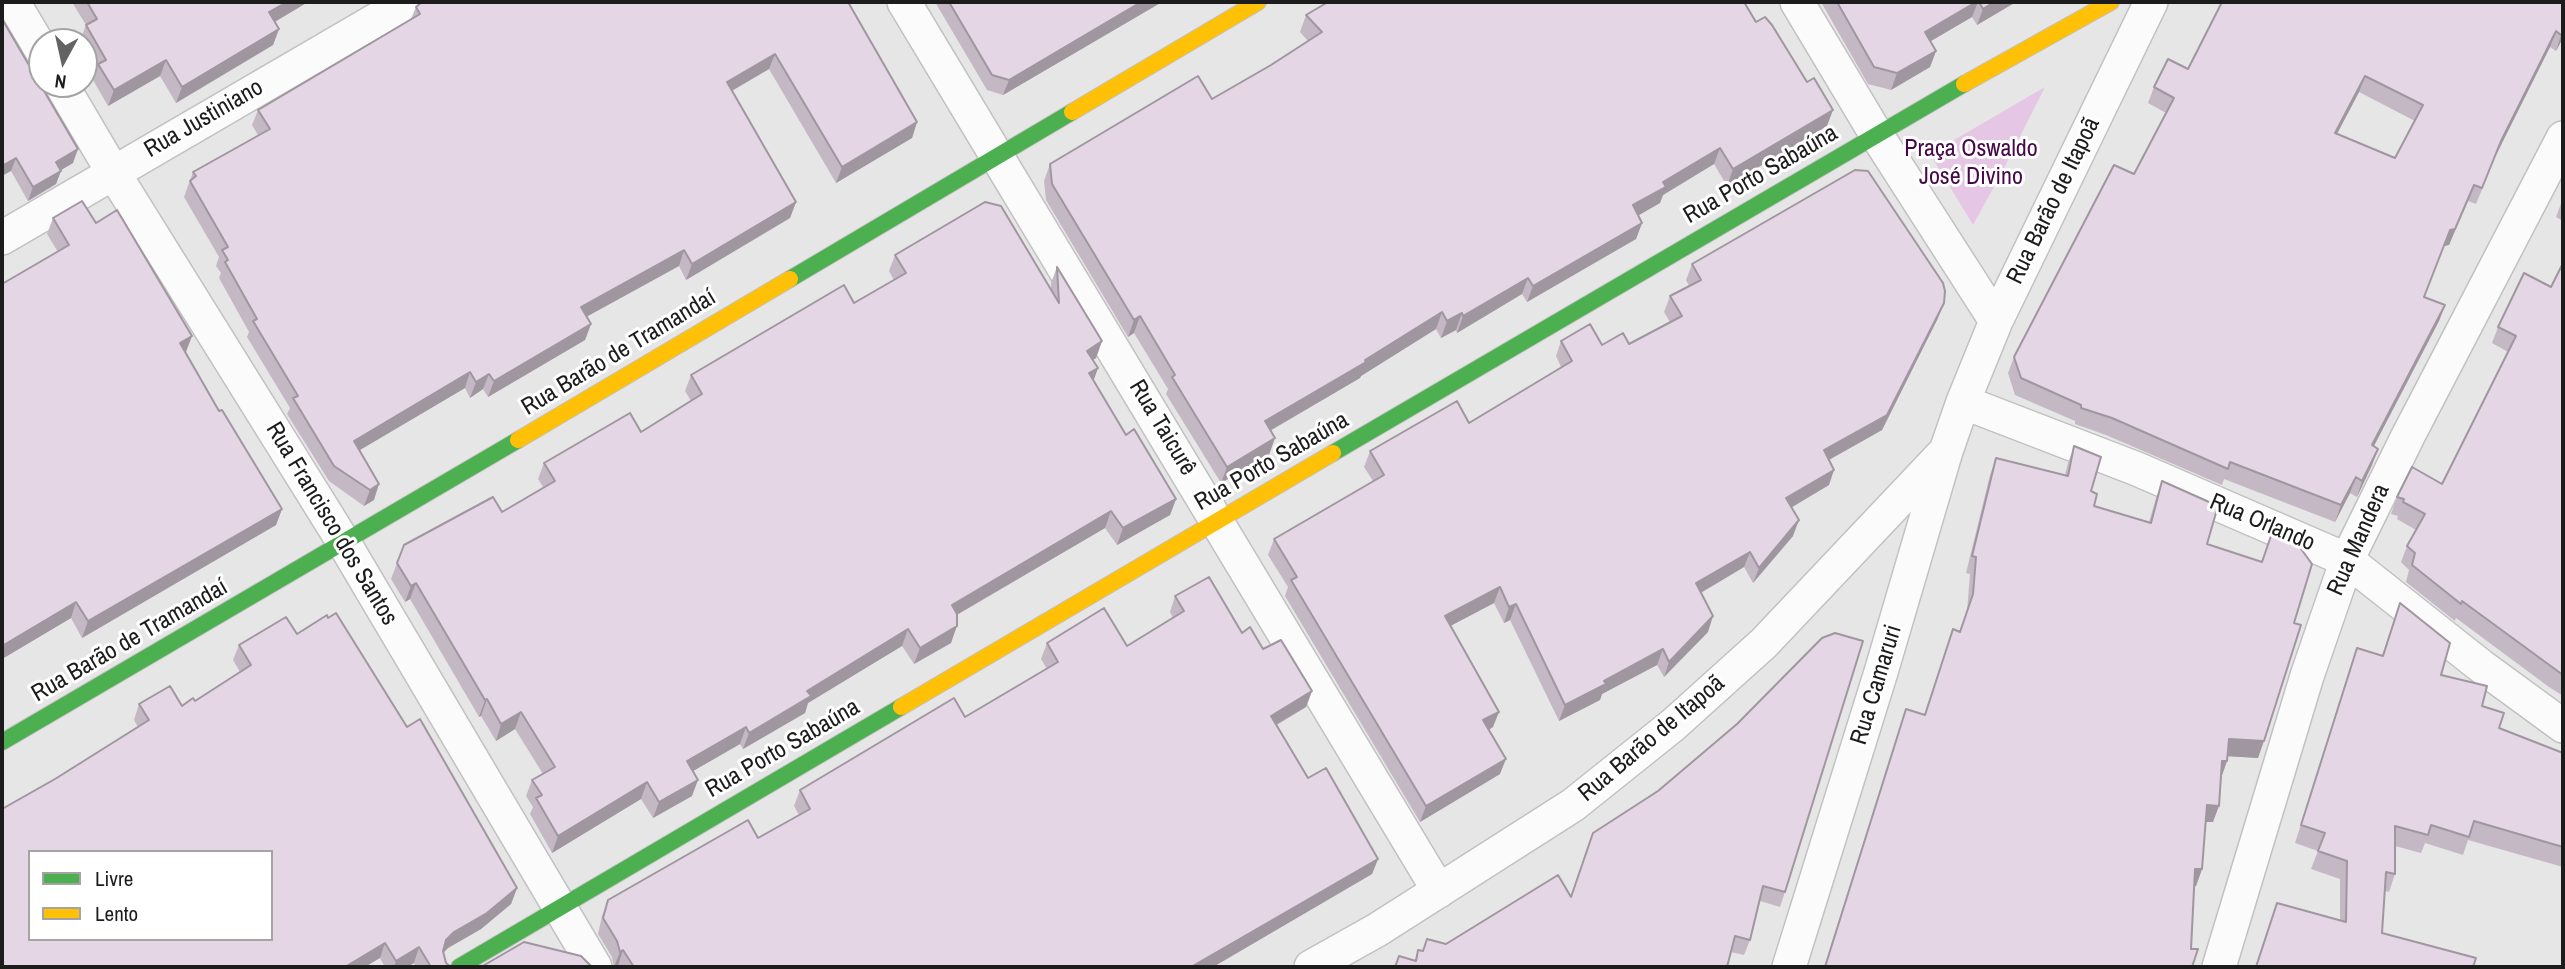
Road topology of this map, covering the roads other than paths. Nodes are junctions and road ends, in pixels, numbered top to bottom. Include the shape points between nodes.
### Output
1 (13, 2) edge
2 (408, 2) edge
3 (904, 2) edge
4 (1258, 2) edge
5 (1797, 2) edge
6 (2111, 2) edge
7 (2151, 2) edge
8 (28, 28) edge
9 (69, 98) edge
10 (1876, 134) junction
11 (2563, 138) edge
12 (998, 155) junction
13 (113, 172) junction
14 (2, 238) edge
15 (1996, 321) junction
16 (1963, 402) junction
17 (1946, 451) junction
18 (1218, 520) junction
19 (344, 543) junction
20 (2347, 559) junction
21 (2563, 726) edge
22 (2, 742) edge
23 (1439, 891) junction
24 (559, 907) junction
25 (1377, 930) junction
26 (459, 967) edge
27 (595, 967) edge
28 (1311, 967) edge
29 (1368, 967) edge
30 (1789, 967) edge
31 (2219, 967) edge

1 - 8 street
2 - 13 street, Rua Justiniano
3 - 12 street, Rua Taicurê
4 - 12 street, Rua Barão de Tramandaí
5 - 10 street
6 - 10 street, Rua Porto Sabaúna
7 - 15 street, Rua Barão de Itapoã
9 - 13 street, Rua Francisco dos Santos
10 - 15 street
10 - 18 street, Rua Porto Sabaúna
11 - 20 street, Rua Mandera
12 - 18 street, Rua Taicurê
12 - 19 street, Rua Barão de Tramandaí
13 - 14 street, Rua Justiniano
13 - 19 street, Rua Francisco dos Santos
15 - 16 street, Rua Barão de Itapoã
16 - 17 street, Rua Camaruri
16 - 20 street, Rua Orlando via 2137,469
17 - 23 street, Rua Barão de Itapoã via 1764,643 1673,724 1573,805
17 - 30 street, Rua Camaruri
18 - 23 street, Rua Taicurê
18 - 24 street, Rua Porto Sabaúna
19 - 22 street, Rua Barão de Tramandaí
19 - 24 street, Rua Francisco dos Santos
20 - 21 street, Rua Orlando
20 - 31 street, Rua Mandera
23 - 25 street, Rua Barão de Itapoã
24 - 26 street, Rua Porto Sabaúna
24 - 27 street, Rua Francisco dos Santos
25 - 28 street, Rua Barão de Itapoã
25 - 29 street

